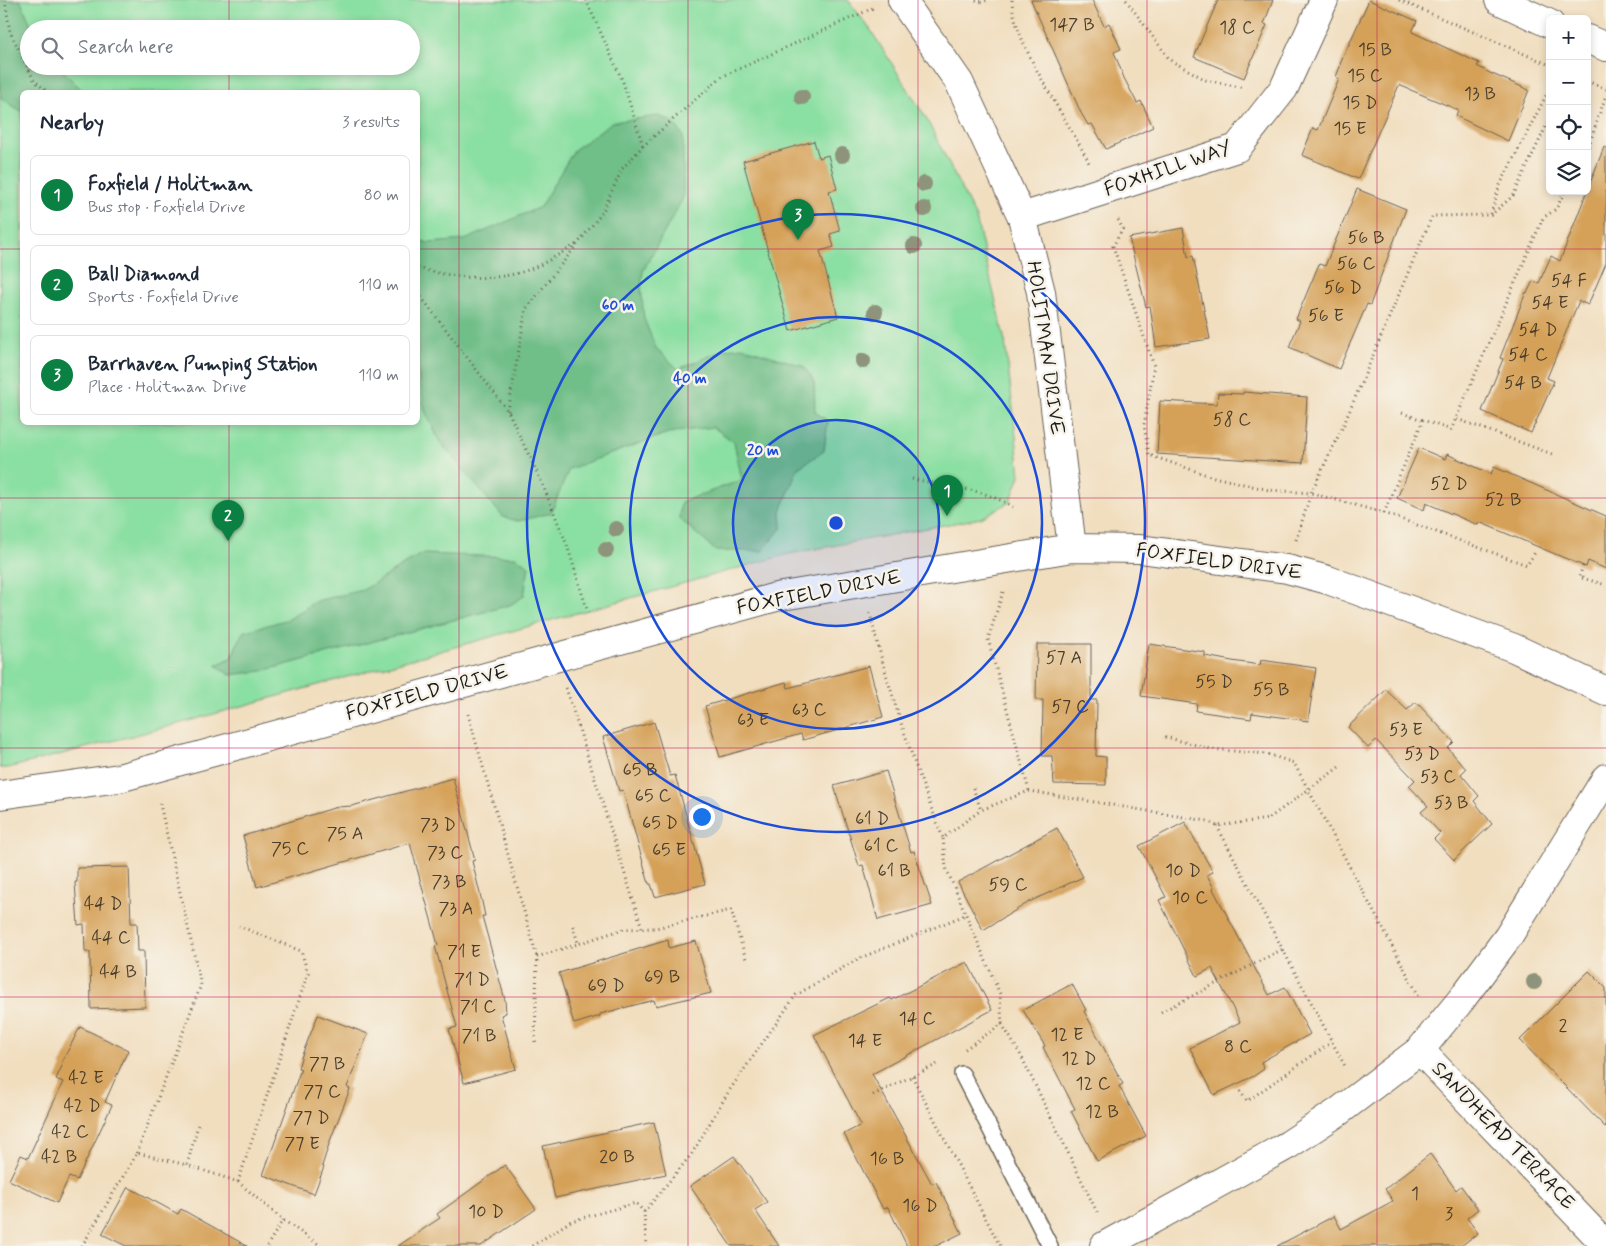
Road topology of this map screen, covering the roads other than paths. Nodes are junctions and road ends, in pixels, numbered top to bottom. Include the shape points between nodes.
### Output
1 (1324, 0) edge
2 (1498, 0) edge
3 (892, 2) edge
4 (1546, 22) edge
5 (1591, 41) edge
6 (1606, 47) edge
7 (1022, 217) junction
8 (1072, 548) junction
9 (1606, 691) edge
10 (1606, 778) edge
11 (0, 796) edge
12 (1428, 1040) junction
13 (962, 1074) road end
14 (1108, 1244) edge
15 (1606, 1245) edge
16 (1050, 1246) edge

1 - 7 street, FOXHILL WAY via 1284,88 1237,148
2 - 4 street
3 - 7 street, HOLITMAN DRIVE via 959,82
5 - 6 street
7 - 8 street, HOLITMAN DRIVE via 1041,292
8 - 9 street, FOXFIELD DRIVE via 1140,549 1287,569 1328,580 1514,648
8 - 11 street, FOXFIELD DRIVE via 776,597 119,778
10 - 12 street via 1508,937
12 - 14 street via 1360,1096 1288,1145
12 - 15 street, SANDHEAD TERRACE
13 - 16 lane

